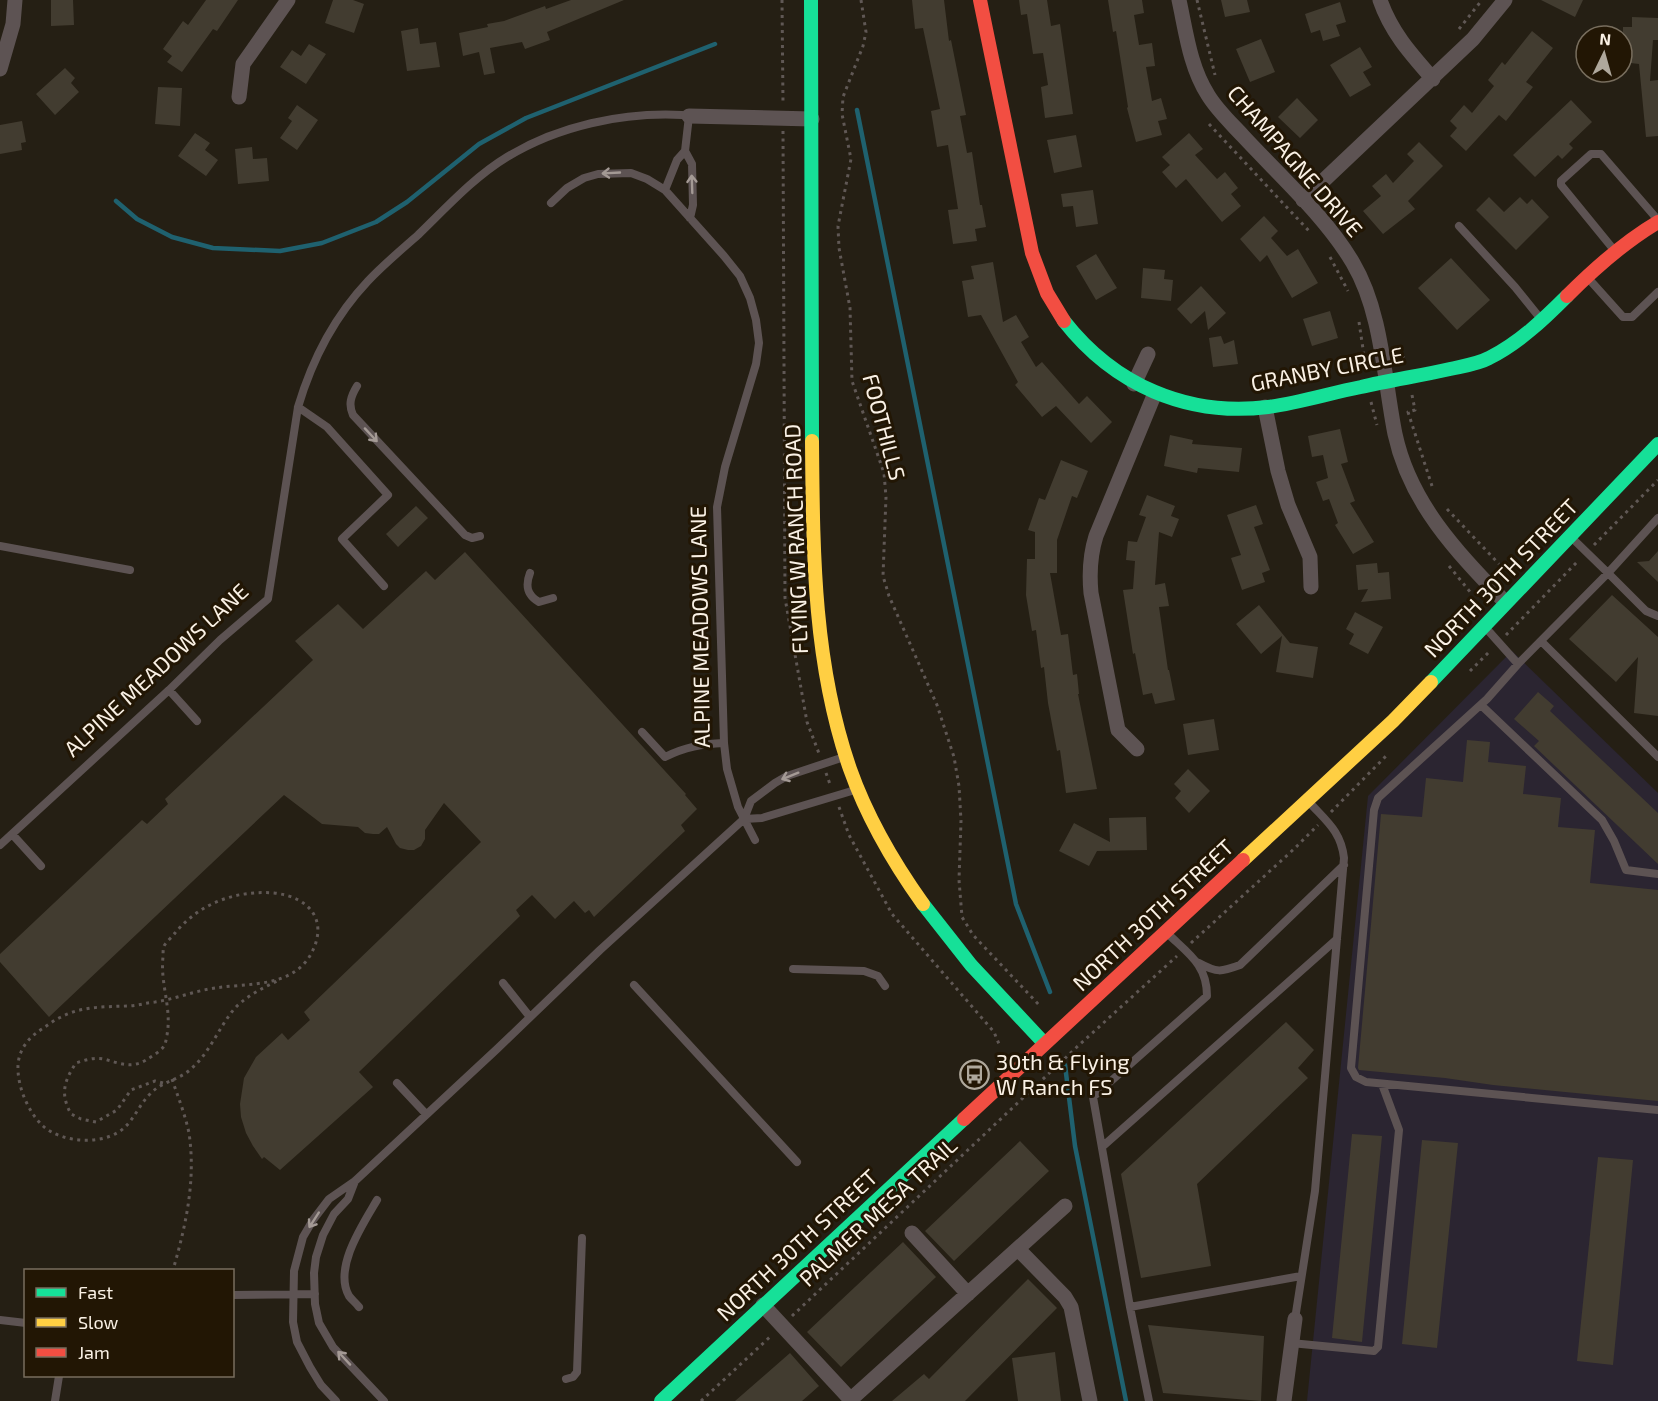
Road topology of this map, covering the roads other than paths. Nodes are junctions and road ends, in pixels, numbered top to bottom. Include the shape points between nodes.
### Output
1 (15, 0) edge
2 (288, 0) edge
3 (812, 0) edge
4 (980, 0) edge
5 (1179, 0) edge
6 (1380, 0) edge
7 (1505, 0) edge
8 (0, 69) edge
9 (1433, 79) junction
10 (239, 97) dead end
11 (689, 116) junction
12 (812, 118) junction
13 (685, 151) junction
14 (665, 190) junction
15 (1303, 200) junction
16 (551, 203) dead end
17 (690, 218) junction
18 (1658, 221) edge
19 (1459, 226) dead end
20 (1615, 251) junction
21 (1587, 277) junction
22 (1658, 292) edge
23 (1541, 319) junction
24 (1148, 354) dead end
25 (1386, 381) junction
26 (1134, 384) junction
27 (357, 386) dead end
28 (1155, 393) junction
29 (298, 407) junction
30 (1265, 407) junction
31 (1658, 444) edge
32 (1658, 518) edge
33 (480, 536) dead end
34 (1569, 536) junction
35 (0, 546) edge
36 (130, 570) dead end
37 (530, 573) dead end
38 (1608, 573) junction
39 (384, 586) dead end
40 (1311, 586) dead end
41 (553, 598) dead end
42 (1505, 602) junction
43 (1658, 616) edge
44 (1484, 626) junction
45 (1541, 641) junction
46 (1518, 664) junction
47 (169, 690) junction
48 (1481, 705) junction
49 (197, 721) dead end
50 (642, 732) dead end
51 (724, 743) junction
52 (1137, 749) dead end
53 (845, 756) junction
54 (1658, 757) edge
55 (858, 789) junction
56 (1307, 800) junction
57 (744, 819) junction
58 (12, 834) junction
59 (755, 840) dead end
60 (0, 845) edge
61 (41, 866) dead end
62 (1344, 866) junction
63 (1658, 874) edge
64 (1165, 931) junction
65 (1337, 939) junction
66 (1199, 963) junction
67 (793, 969) dead end
68 (503, 983) dead end
69 (633, 985) dead end
70 (885, 986) dead end
71 (530, 1017) junction
72 (1044, 1043) junction
73 (397, 1083) dead end
74 (1382, 1084) junction
75 (1658, 1110) edge
76 (426, 1114) junction
77 (1102, 1147) junction
78 (797, 1162) dead end
79 (355, 1181) junction
80 (377, 1200) dead end
81 (1065, 1206) dead end
82 (912, 1233) dead end
83 (582, 1238) dead end
84 (1018, 1249) junction
85 (1302, 1276) junction
86 (234, 1294) edge
87 (293, 1294) junction
88 (315, 1294) junction
89 (968, 1294) junction
90 (763, 1305) junction
91 (1130, 1306) junction
92 (358, 1307) dead end
93 (1295, 1319) joint
94 (0, 1320) edge
95 (24, 1323) edge
96 (1291, 1343) junction
97 (59, 1377) edge
98 (566, 1379) dead end
99 (851, 1400) edge
100 (55, 1401) edge
101 (336, 1401) edge
102 (384, 1401) edge
103 (661, 1401) edge
104 (1090, 1401) edge
105 (1149, 1401) edge
106 (1284, 1401) edge

1 - 8 street via 13,24
2 - 10 street via 243,64
3 - 12 street, FLYING W RANCH ROAD
4 - 26 street, GRANBY CIRCLE via 1032,253 1042,282 1077,336 1114,372
5 - 15 street, CHAMPAGNE DRIVE via 1193,64 1208,96
6 - 9 street via 1395,32
7 - 9 street
9 - 15 street
11 - 12 street, ALPINE MEADOWS LANE
11 - 13 lane
11 - 29 lane, ALPINE MEADOWS LANE via 663,114 601,121 569,129 506,158 470,186 368,281 326,337
12 - 53 street, FLYING W RANCH ROAD via 814,582 826,688
13 - 14 lane via 677,160
17 -> 13 lane via 692,164
14 -> 16 lane via 631,173 612,172 584,178
14 - 17 lane, ALPINE MEADOWS LANE
15 - 25 street, CHAMPAGNE DRIVE via 1344,248 1364,285
17 - 51 lane, ALPINE MEADOWS LANE via 740,276 750,298 759,343 717,507
18 - 20 street, GRANBY CIRCLE
18 - 20 lane via 1601,154 1591,154 1560,181
19 - 23 lane
20 - 21 street, GRANBY CIRCLE
21 - 22 lane via 1623,317 1632,317
21 - 23 street, GRANBY CIRCLE
23 - 25 street, GRANBY CIRCLE via 1488,360
24 - 26 street
25 - 30 street, GRANBY CIRCLE
25 - 42 street, CHAMPAGNE DRIVE via 1396,436 1417,494 1444,537
26 - 28 street, GRANBY CIRCLE
27 -> 33 lane via 351,396 353,415 465,535
28 - 30 street, GRANBY CIRCLE via 1210,407
28 - 52 street via 1096,536 1089,574 1118,730
29 - 39 lane via 327,427 388,495 342,539
29 - 47 lane, ALPINE MEADOWS LANE via 268,599
30 - 40 street via 1281,483 1310,557
31 - 34 street, NORTH 30TH STREET
32 - 38 lane
34 - 38 lane
34 - 42 street, NORTH 30TH STREET
35 - 36 lane
37 - 41 lane via 527,590 532,598 540,602
38 - 43 lane via 1646,611
38 - 45 lane
42 - 44 street, NORTH 30TH STREET
44 - 46 lane
44 - 56 street, NORTH 30TH STREET via 1393,720
45 - 46 lane
45 - 54 lane
46 - 48 lane
47 - 49 lane
47 - 58 lane, ALPINE MEADOWS LANE
48 - 63 lane via 1602,819 1626,870
48 - 74 lane via 1378,798 1374,810 1351,1068 1356,1077
50 - 51 lane via 665,757 682,748
51 - 57 lane, ALPINE MEADOWS LANE
53 - 55 street, FLYING W RANCH ROAD
53 -> 57 lane via 775,783 751,801
55 - 57 lane via 762,818
55 - 72 street, FLYING W RANCH ROAD via 891,858 921,906
56 - 62 lane via 1337,832
56 - 64 street, NORTH 30TH STREET
57 - 59 lane, ALPINE MEADOWS LANE
57 - 71 lane
58 - 60 lane, ALPINE MEADOWS LANE
58 - 61 lane
62 - 65 lane
62 - 66 lane via 1240,965 1222,972
64 - 66 lane
64 - 72 street, NORTH 30TH STREET
65 - 77 lane
65 - 85 lane via 1315,1191
66 - 77 lane via 1207,982 1207,996 1093,1097
67 - 70 lane via 864,971 878,976
68 - 71 lane
69 - 78 lane
71 - 76 lane
72 - 90 street, NORTH 30TH STREET
73 - 76 lane
74 - 75 lane
74 - 96 lane via 1399,1130 1378,1347 1374,1351
76 - 79 lane
77 - 91 lane
79 -> 87 lane via 328,1200 303,1237
79 - 88 lane via 348,1199 323,1235 315,1265
80 - 92 lane via 346,1263 348,1295
81 - 84 street
82 - 89 street
83 - 98 lane via 577,1372
84 - 89 street
84 - 104 street via 1071,1307
85 - 91 lane
85 - 93 lane
86 - 87 lane
87 - 88 lane
87 - 101 lane via 292,1322 297,1342 321,1385
102 -> 88 lane via 327,1339 316,1314
89 - 99 street
90 - 99 street
90 - 103 street, NORTH 30TH STREET
91 - 105 lane
93 - 96 street
94 - 95 lane
96 - 106 street
97 - 100 lane

